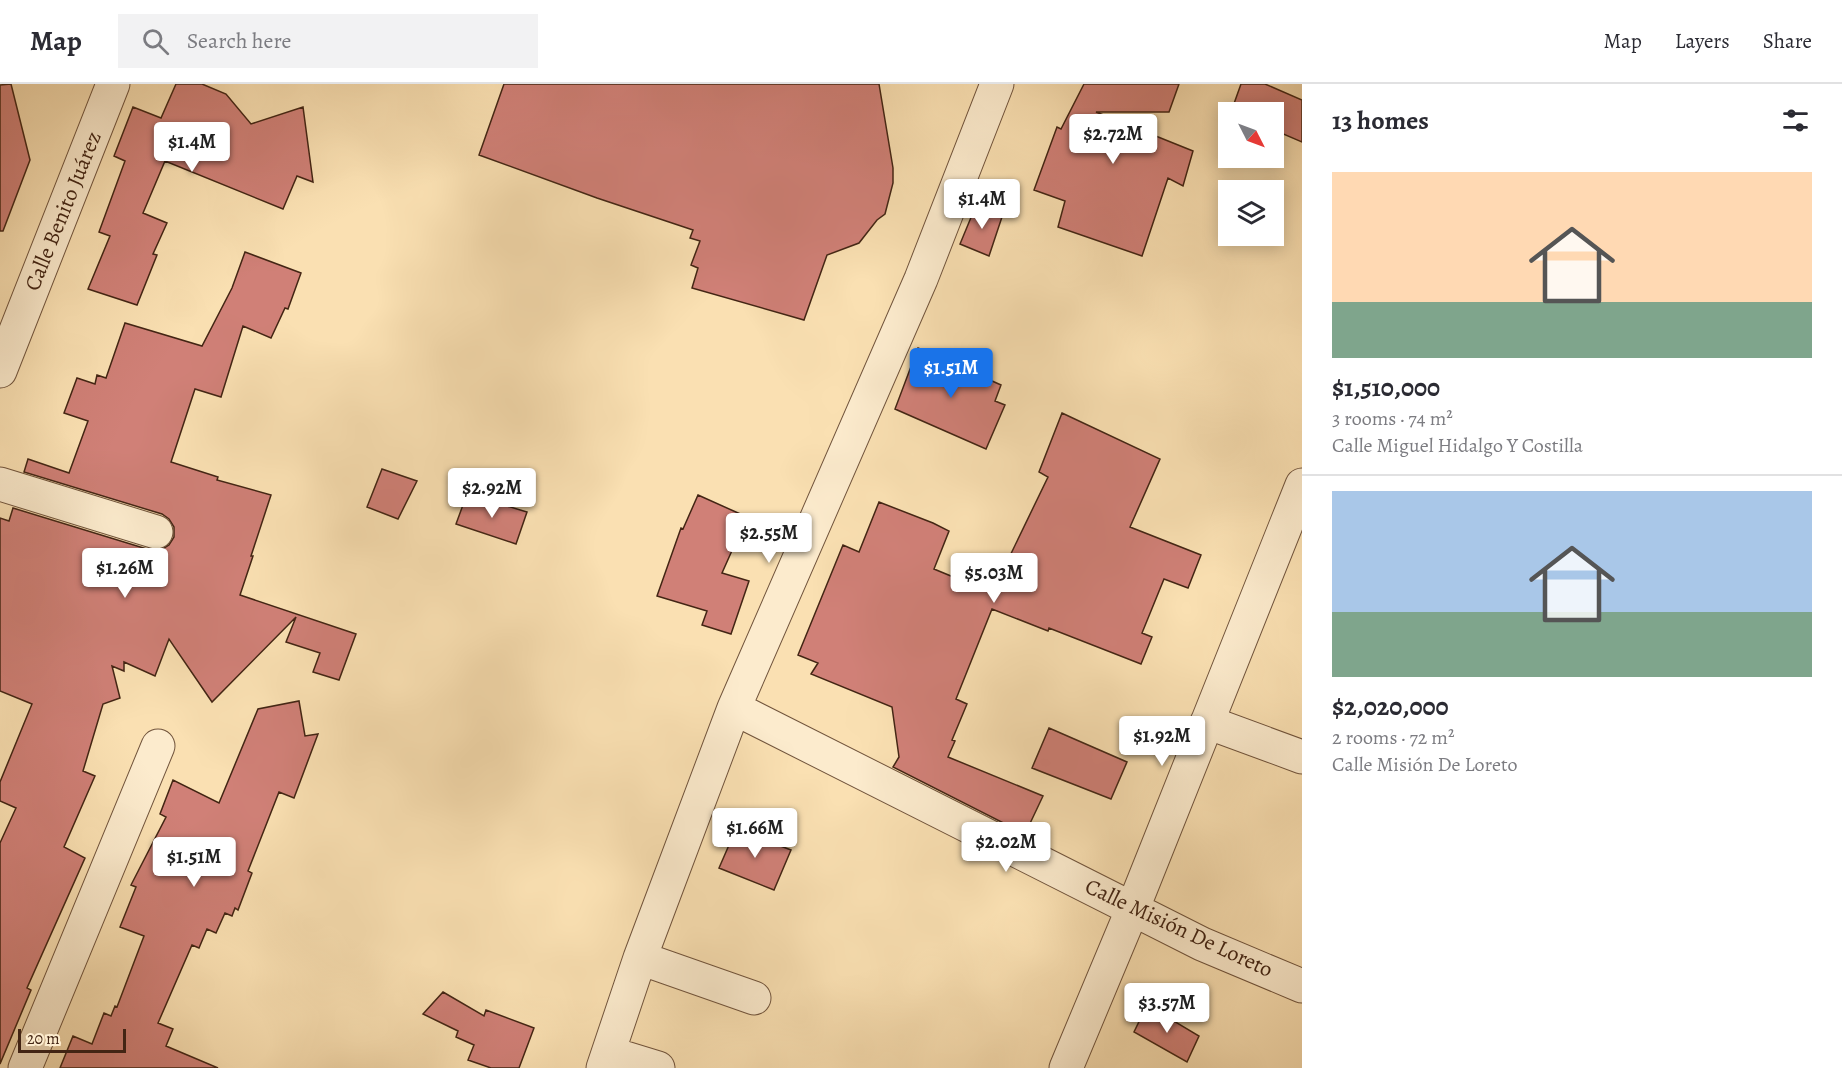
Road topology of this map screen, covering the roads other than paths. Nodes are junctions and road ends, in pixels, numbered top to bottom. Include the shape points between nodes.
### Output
1 (113, 84) edge
2 (997, 84) edge
3 (0, 370) edge
4 (0, 484) edge
5 (1302, 485) edge
6 (156, 532) dead end
7 (735, 708) junction
8 (1207, 722) junction
9 (158, 746) dead end
10 (1302, 757) edge
11 (1133, 908) junction
12 (640, 958) junction
13 (1302, 986) edge
14 (754, 998) dead end
15 (606, 1060) edge
16 (25, 1068) edge
17 (658, 1068) edge
18 (1066, 1068) edge

1 - 3 street, Calle Benito Juárez
2 - 7 street via 921,279
4 - 6 street
5 - 8 street
7 - 11 street, Calle Misión De Loreto
7 - 12 street
8 - 10 street
8 - 11 street
9 - 16 street
11 - 13 street, Calle Misión De Loreto via 1202,944
11 - 18 street
12 - 14 street
12 - 15 street
15 - 17 street

